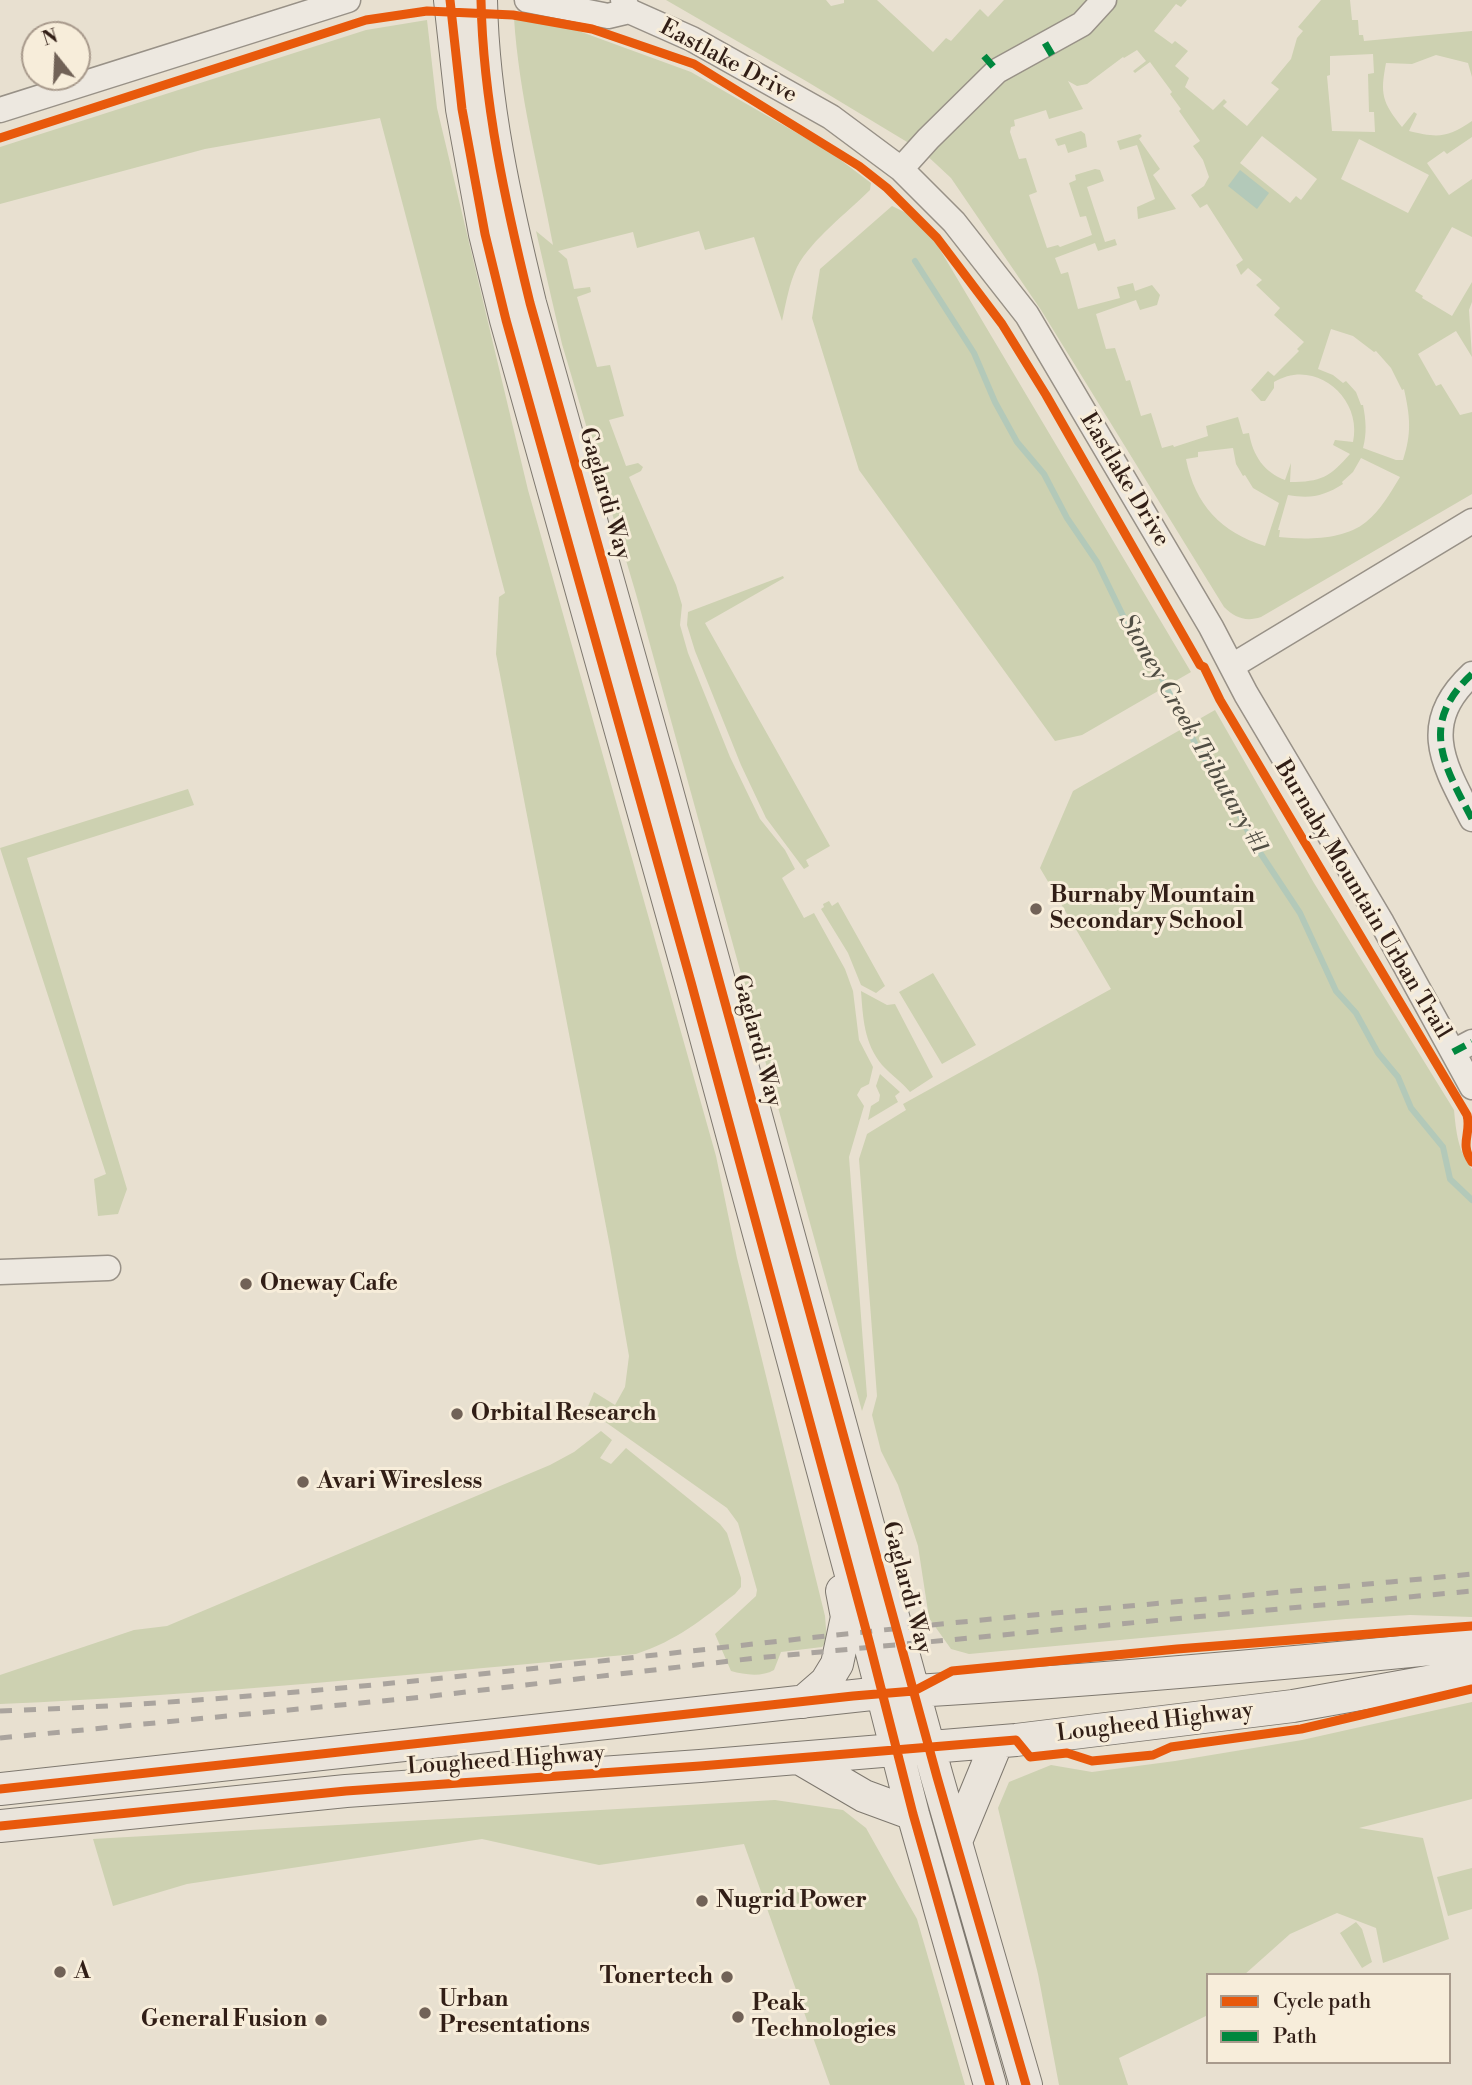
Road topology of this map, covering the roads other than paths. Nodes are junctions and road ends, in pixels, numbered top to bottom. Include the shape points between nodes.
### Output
1 (348, 0) edge
2 (450, 0) edge
3 (481, 0) edge
4 (527, 0) edge
5 (1104, 0) edge
6 (626, 5) edge
7 (476, 109) junction
8 (0, 110) edge
9 (901, 169) junction
10 (1472, 521) edge
11 (1232, 666) junction
12 (1472, 674) edge
13 (1472, 819) edge
14 (1463, 1047) edge
15 (1472, 1087) edge
16 (108, 1268) dead end
17 (0, 1272) edge
18 (830, 1496) junction
19 (1472, 1645) edge
20 (1472, 1674) edge
21 (914, 1692) junction
22 (881, 1693) junction
23 (803, 1702) junction
24 (997, 1742) junction
25 (929, 1748) junction
26 (896, 1749) junction
27 (799, 1758) junction
28 (0, 1789) edge
29 (913, 1814) junction
30 (0, 1826) edge
31 (957, 1839) junction
32 (990, 2085) edge
33 (1026, 2085) edge

1 - 8 street
2 - 7 main road, Gaglardi Way
3 - 7 main road, Gaglardi Way
4 - 6 street, Eastlake Drive via 608,16
5 - 9 street via 1050,51 990,63
6 - 9 street, Eastlake Drive via 831,117
7 - 18 main road, Gaglardi Way via 485,234 506,320
7 - 21 main road, Gaglardi Way
9 - 11 street, Eastlake Drive via 954,222 1027,315
10 - 11 street
11 - 14 street, Eastlake Drive via 1382,923
12 - 13 street via 1450,699 1439,746
14 - 15 street, Eastlake Drive
16 - 17 street
18 - 22 main road, Gaglardi Way
18 - 23 main road via 832,1538 847,1616 837,1664 827,1682
19 - 21 main road, Lougheed Highway
20 - 24 main road, Lougheed Highway via 1293,1706
21 - 22 main road, Lougheed Highway
21 - 25 main road, Gaglardi Way
22 - 23 main road, Lougheed Highway
22 - 26 main road, Gaglardi Way
23 - 28 main road, Lougheed Highway
24 - 25 main road, Lougheed Highway
24 - 31 main road
25 - 26 main road, Lougheed Highway
25 - 31 main road, Gaglardi Way
26 - 27 main road, Lougheed Highway
26 - 29 main road, Gaglardi Way
27 - 29 main road via 864,1796
27 - 30 main road, Lougheed Highway via 346,1791
29 - 32 main road, Gaglardi Way
31 - 33 main road, Gaglardi Way

